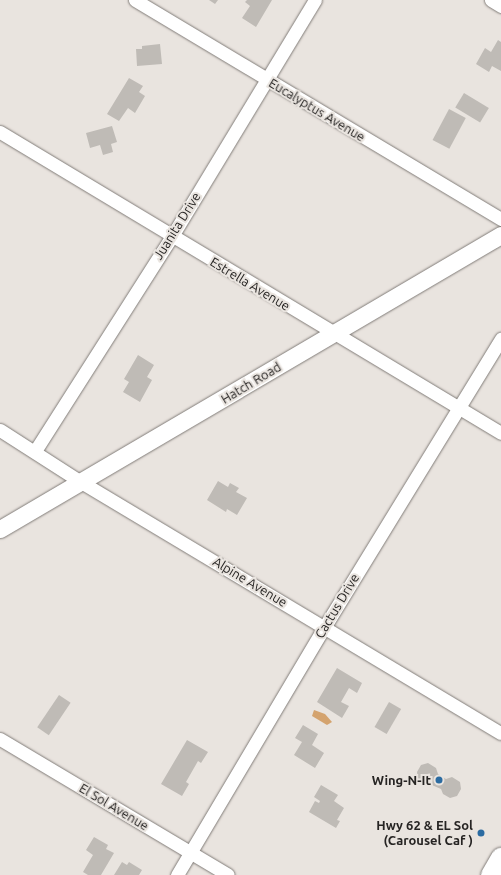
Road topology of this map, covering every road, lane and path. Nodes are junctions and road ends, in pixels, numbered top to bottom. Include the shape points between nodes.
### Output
1 (134, 0) edge
2 (315, 0) edge
3 (491, 0) edge
4 (501, 6) edge
5 (266, 79) junction
6 (0, 132) edge
7 (501, 219) edge
8 (501, 235) edge
9 (172, 236) junction
10 (333, 334) junction
11 (501, 339) edge
12 (458, 409) junction
13 (0, 430) edge
14 (501, 433) edge
15 (35, 451) junction
16 (81, 482) junction
17 (0, 529) edge
18 (325, 626) junction
19 (501, 733) edge
20 (0, 739) edge
21 (190, 853) junction
22 (501, 858) edge
23 (177, 875) edge
24 (228, 875) edge
25 (490, 875) edge

1 - 5 street, Eucalyptus Avenue
2 - 5 street, Juanita Drive
3 - 4 street
5 - 7 street, Eucalyptus Avenue
5 - 9 street, Juanita Drive
6 - 9 street, Estrella Avenue
8 - 10 street, Hatch Road
9 - 10 street, Estrella Avenue
9 - 15 street, Juanita Drive
10 - 12 street, Estrella Avenue
10 - 16 street, Hatch Road
11 - 12 street, Cactus Drive
12 - 14 street, Estrella Avenue
12 - 18 street, Cactus Drive
13 - 15 street, Alpine Avenue
15 - 16 street, Alpine Avenue
16 - 17 street, Hatch Road
16 - 18 street, Alpine Avenue
18 - 19 street, Alpine Avenue
18 - 21 street, Cactus Drive
20 - 21 street, El Sol Avenue
21 - 23 street, Cactus Drive
21 - 24 street, El Sol Avenue
22 - 25 main road

